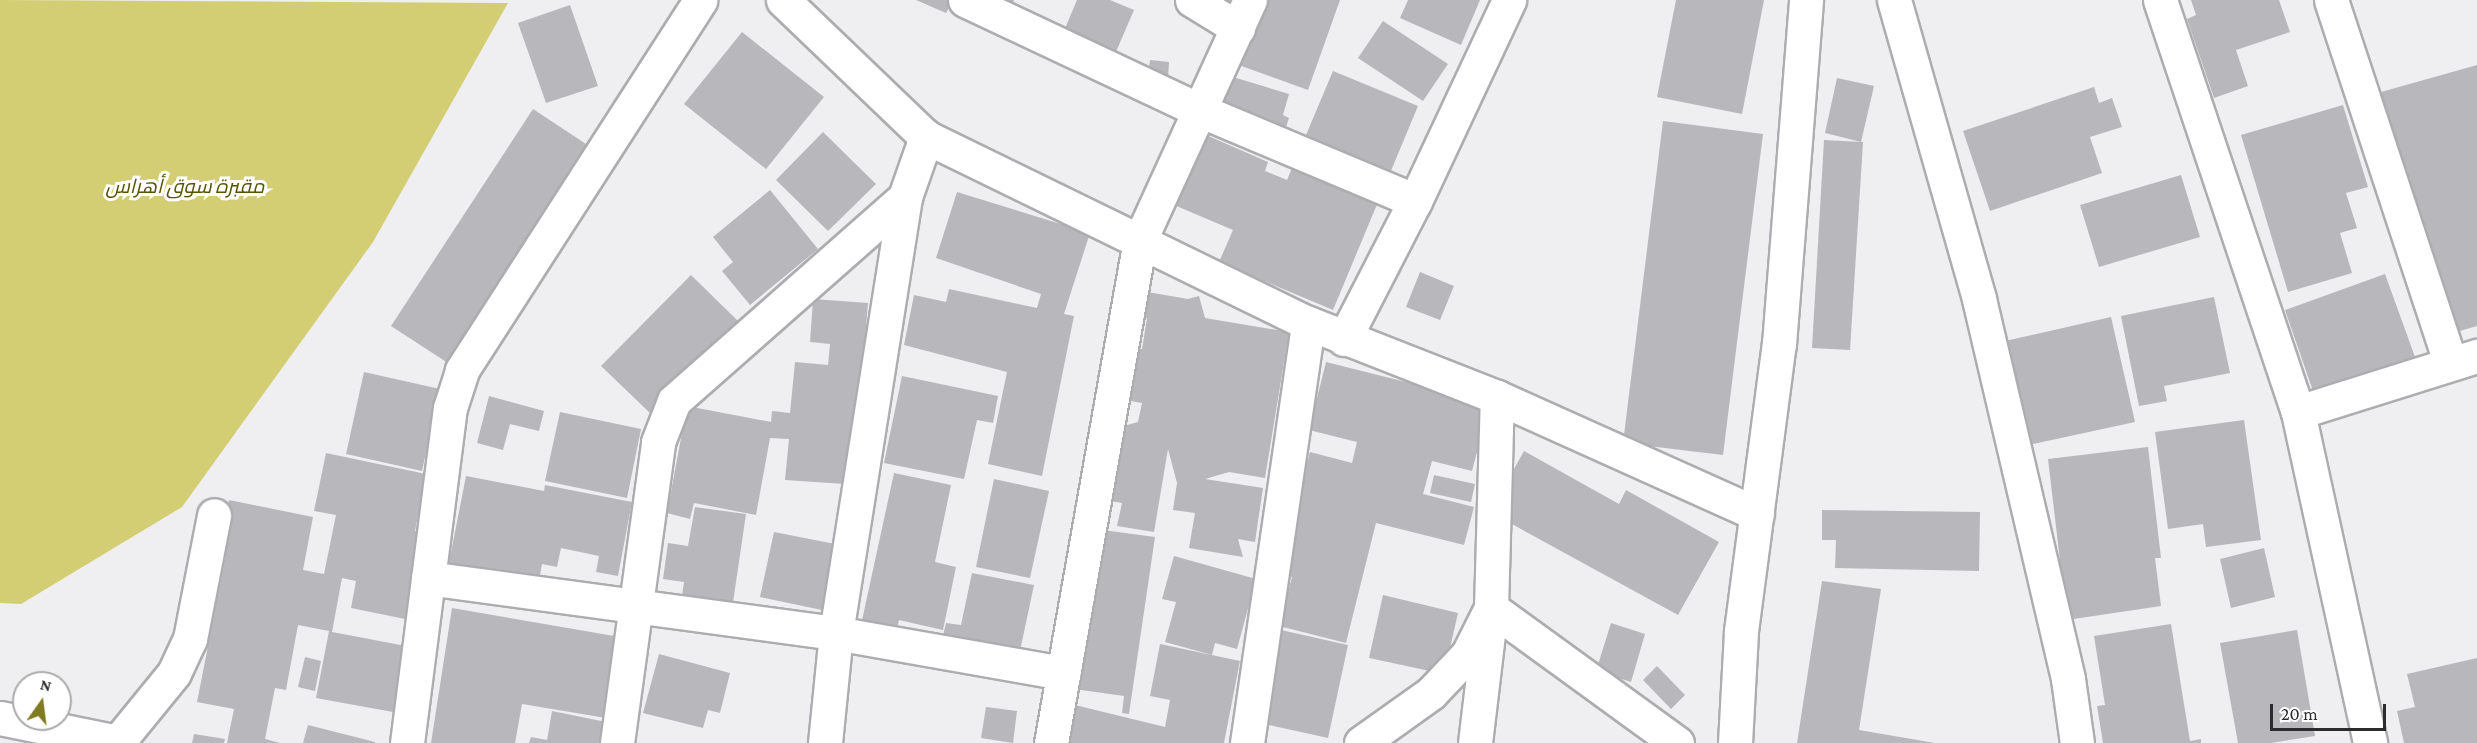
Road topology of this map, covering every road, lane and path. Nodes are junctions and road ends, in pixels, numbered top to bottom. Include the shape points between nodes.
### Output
1 (700, 0) edge
2 (783, 0) edge
3 (965, 0) edge
4 (1192, 0) edge
5 (1509, 0) edge
6 (1806, 0) edge
7 (1894, 0) edge
8 (2160, 0) edge
9 (2331, 0) edge
10 (1244, 14) edge
11 (1199, 110) junction
12 (926, 137) junction
13 (905, 197) junction
14 (1415, 201) junction
15 (1140, 240) junction
16 (1308, 323) junction
17 (1344, 339) junction
18 (2463, 359) edge
19 (1497, 397) junction
20 (2298, 412) junction
21 (1757, 514) junction
22 (214, 515) dead end
23 (428, 578) junction
24 (634, 603) junction
25 (1491, 608) junction
26 (836, 633) junction
27 (1064, 673) junction
28 (0, 718) edge
29 (117, 742) edge
30 (407, 743) edge
31 (617, 743) edge
32 (825, 743) edge
33 (1051, 743) edge
34 (1247, 743) edge
35 (1361, 743) edge
36 (1475, 743) edge
37 (1677, 743) edge
38 (1735, 743) edge
39 (2077, 743) edge
40 (2370, 743) edge

1 - 23 street via 462,370 450,408
2 - 12 street
3 - 11 street
4 - 10 street
5 - 14 street
6 - 21 street via 1779,344
7 - 39 street via 1979,299 2068,679
8 - 20 street
9 - 18 street
10 - 11 street
11 - 14 street
11 - 15 street
12 - 13 street
12 - 15 street
13 - 24 street via 674,401 658,442
13 - 26 street
14 - 17 street
15 - 16 street
15 - 27 street
16 - 17 street
16 - 34 street
17 - 19 street
18 - 20 street
19 - 21 street
19 - 25 street
20 - 40 street
21 - 38 street via 1741,631
22 - 29 street via 190,639 174,674
23 - 24 street
23 - 30 street
24 - 26 street
24 - 31 street
25 - 35 street via 1468,654 1431,693
25 - 36 street
25 - 37 street
26 - 27 street
26 - 32 street
27 - 33 street
28 - 29 street

